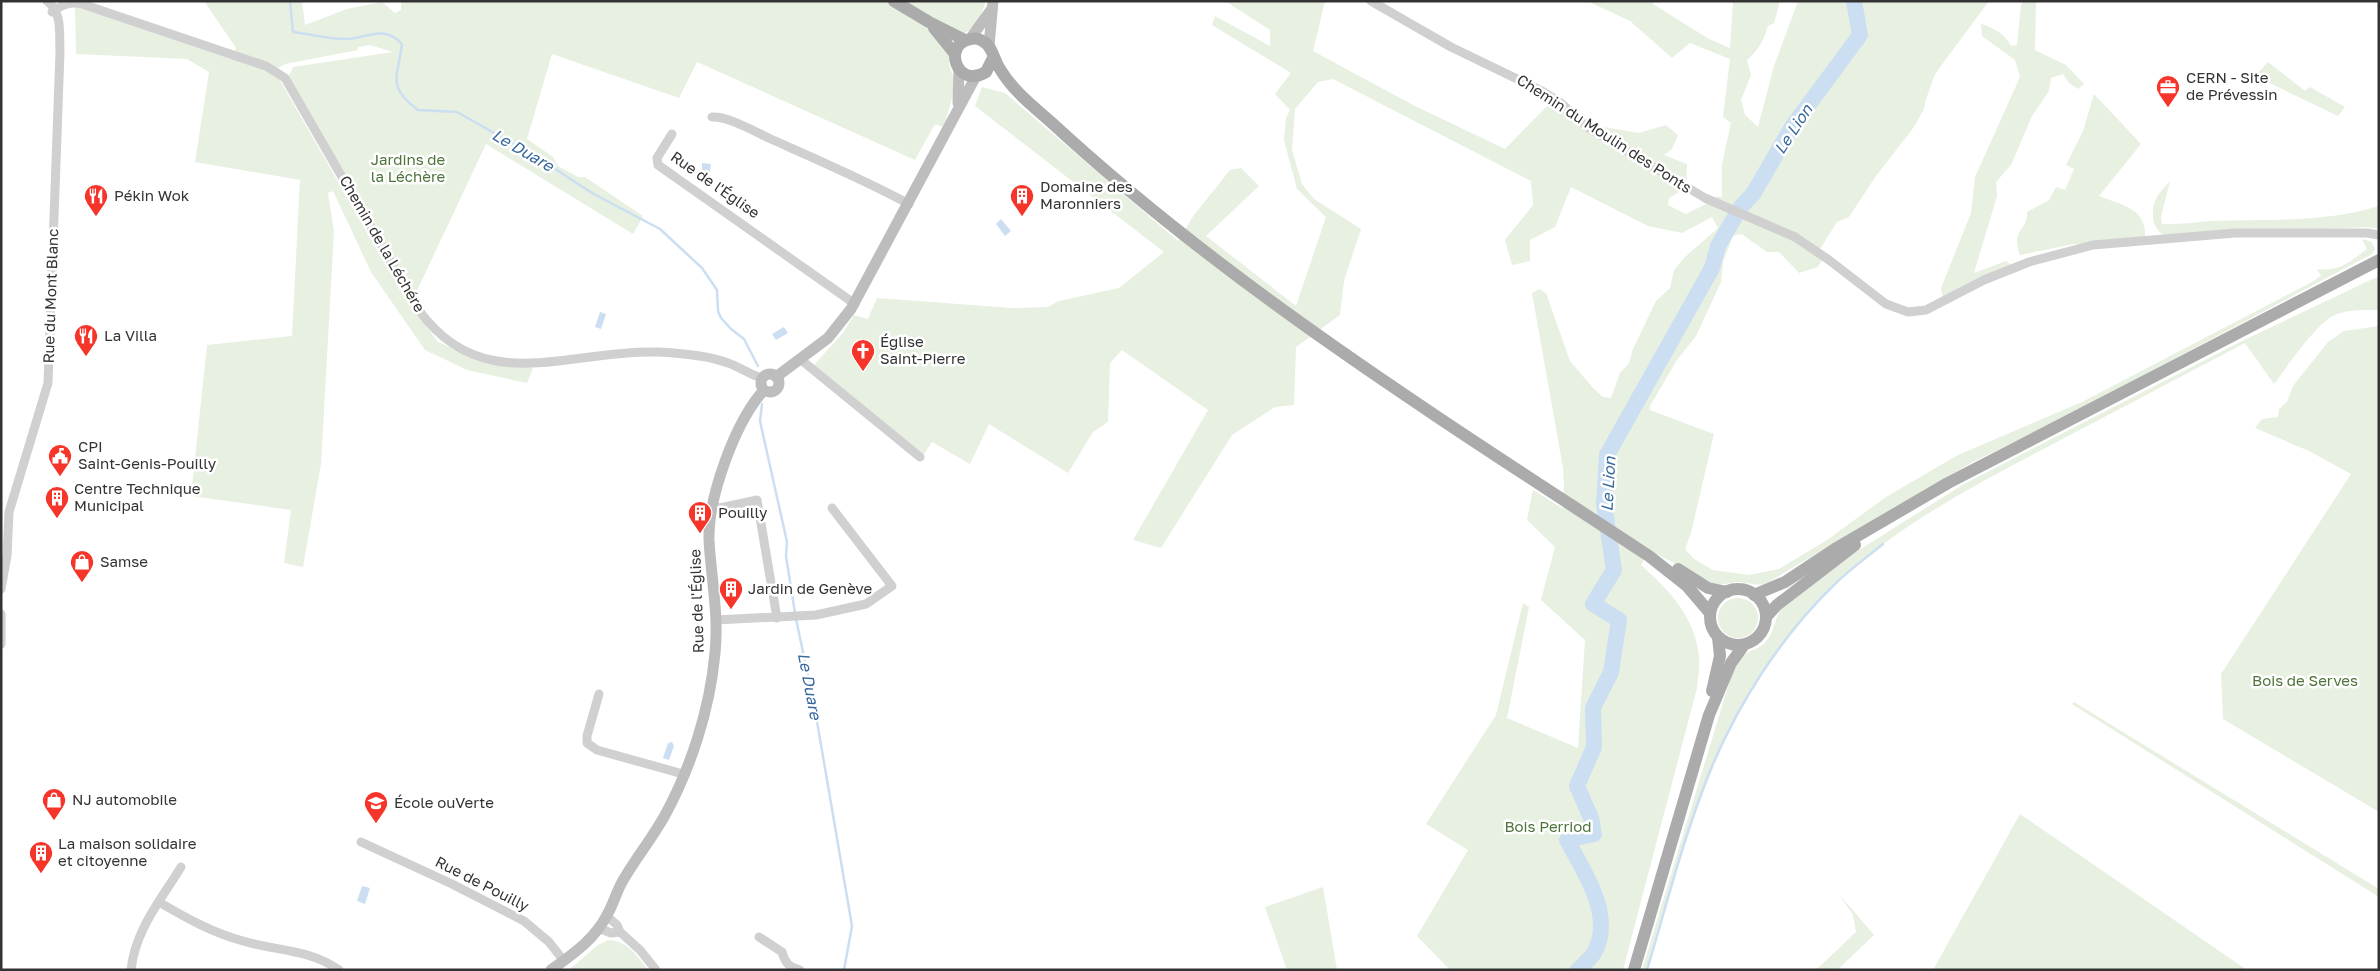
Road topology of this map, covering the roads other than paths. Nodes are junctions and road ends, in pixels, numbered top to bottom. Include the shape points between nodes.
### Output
1 (47, 1) edge
2 (894, 1) edge
3 (1372, 1) edge
4 (992, 6) edge
5 (53, 11) junction
6 (962, 44) junction
7 (991, 52) junction
8 (959, 69) junction
9 (981, 74) junction
10 (1009, 83) junction
11 (958, 106) junction
12 (712, 117) dead end
13 (672, 134) dead end
14 (909, 204) junction
15 (2379, 235) edge
16 (2379, 260) edge
17 (855, 304) junction
18 (800, 359) junction
19 (763, 384) junction
20 (920, 457) dead end
21 (712, 506) junction
22 (832, 508) dead end
23 (1882, 523) junction
24 (1649, 556) junction
25 (1, 589) edge
26 (1727, 592) junction
27 (1754, 595) junction
28 (1710, 613) junction
29 (1, 614) edge
30 (1766, 617) junction
31 (777, 618) junction
32 (716, 620) junction
33 (1718, 637) junction
34 (1, 644) edge
35 (1744, 645) junction
36 (599, 694) dead end
37 (1709, 715) junction
38 (683, 774) junction
39 (361, 842) dead end
40 (181, 867) dead end
41 (159, 902) junction
42 (607, 916) junction
43 (599, 928) junction
44 (620, 932) junction
45 (759, 937) dead end
46 (564, 961) junction
47 (131, 970) edge
48 (339, 970) edge
49 (551, 970) edge
50 (656, 970) edge
51 (800, 970) edge
52 (1634, 970) edge

1 - 5 street
2 - 6 main road
3 - 15 street, Chemin du Moulin des Ponts via 1451,47 1542,91 1587,126 1705,198 1795,237 1886,304 1908,312 1926,310 1984,280 2029,262 2093,246 2234,233
4 - 6 street
4 - 7 street
5 - 19 street, Chemin de la Léchére via 73,2 82,4 266,66 285,78 418,309 454,346 474,355 534,364 643,352 691,355 731,364
5 - 25 street, Rue du Mont Blanc via 59,28 60,74 48,383 9,512 7,556
6 - 7 main road via 979,39
6 - 8 main road
7 - 9 main road
7 - 10 main road
8 - 9 main road via 964,74
8 - 11 street
9 - 10 main road
9 - 11 street
10 - 24 main road via 1073,142 1211,255 1369,370
11 - 14 street
12 - 14 street via 719,116 760,134
13 - 17 street, Rue de l'Église via 658,158 658,165
14 - 17 street
16 - 23 main road via 1965,474
17 - 18 street via 828,338
18 - 19 street, Rue de l'Église via 776,377 778,383 772,392
18 - 20 street
19 - 21 street, Rue de l'Église via 739,431
21 - 31 street via 720,508 757,500
21 - 32 street, Rue de l'Église via 709,540
22 - 31 street via 892,586 866,604 805,617
23 - 27 main road via 1785,582
23 - 30 main road
24 - 26 main road via 1671,565 1708,588
24 - 28 main road via 1688,586
26 - 27 main road via 1744,590
26 - 28 main road via 1714,602
27 - 30 main road via 1763,605
28 - 33 main road via 1711,626
29 - 34 street
30 - 35 main road via 1762,632
31 - 32 street
32 - 38 street, Rue de l'Église via 716,652 710,684 696,740
33 - 35 main road via 1732,645
33 - 37 main road via 1720,656
35 - 37 main road via 1731,663
36 - 38 street via 586,736 587,743 598,750
37 - 52 main road
38 - 42 street, Rue de l'Église via 663,818 620,884
39 - 46 street, Rue de Pouilly via 524,920 549,942
40 - 41 street
41 - 47 street via 134,946
41 - 48 street via 221,934 303,952
42 - 43 street, Rue de l'Église
42 - 44 street
43 - 44 street
43 - 46 street, Rue de l'Église via 582,948
44 - 50 street
45 - 51 street via 782,952 785,962
46 - 49 street

